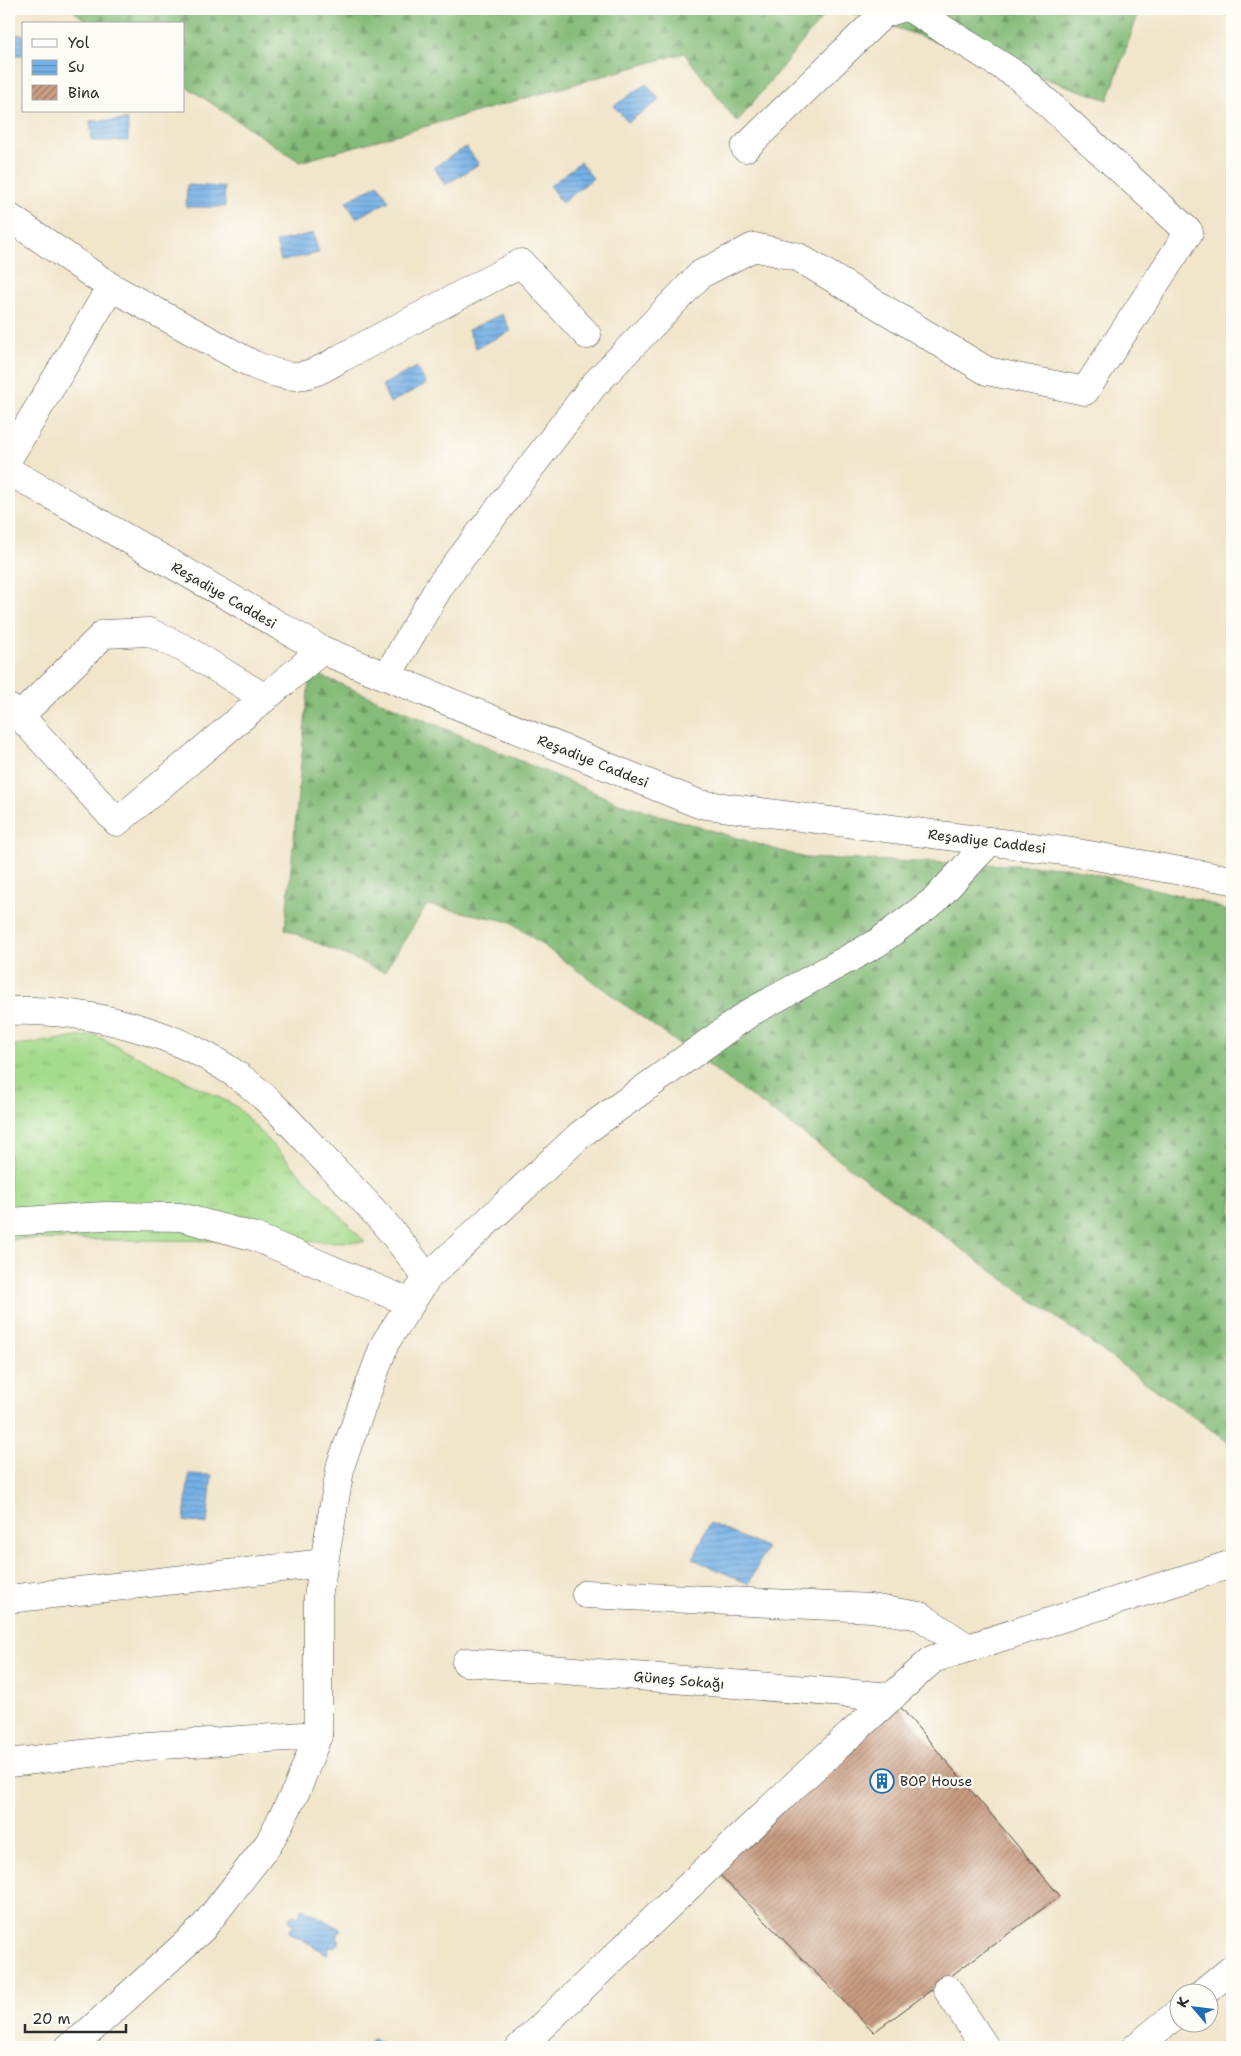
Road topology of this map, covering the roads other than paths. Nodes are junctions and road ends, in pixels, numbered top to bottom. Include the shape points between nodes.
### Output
1 (899, 9) edge
2 (911, 9) edge
3 (745, 148) dead end
4 (9, 217) edge
5 (112, 287) junction
6 (587, 334) dead end
7 (9, 457) edge
8 (9, 472) edge
9 (322, 650) junction
10 (386, 676) junction
11 (266, 698) junction
12 (14, 712) edge
13 (990, 841) junction
14 (1232, 880) edge
15 (9, 1011) edge
16 (9, 1222) edge
17 (428, 1278) junction
18 (411, 1303) junction
19 (324, 1563) junction
20 (1232, 1564) edge
21 (586, 1594) dead end
22 (9, 1599) edge
23 (968, 1648) junction
24 (466, 1662) dead end
25 (892, 1697) junction
26 (318, 1735) junction
27 (9, 1762) edge
28 (1232, 1969) edge
29 (1214, 1984) edge
30 (947, 1989) dead end
31 (1168, 2021) edge
32 (69, 2047) edge
33 (520, 2047) edge
34 (985, 2047) edge
35 (1136, 2047) edge

1 - 3 street via 882,14
2 - 10 street via 1018,76 1189,232 1085,391 987,371 798,257 754,247 701,274 593,386 441,584
4 - 5 street
5 - 6 street via 254,366 278,375 300,376 319,372 521,263
5 - 7 street
8 - 9 street, Reşadiye Caddesi
9 - 10 street, Reşadiye Caddesi
9 - 11 street
10 - 13 street, Reşadiye Caddesi via 699,804
11 - 12 street via 187,650 149,632 104,634
11 - 12 street via 118,822
13 - 14 street, Reşadiye Caddesi
13 - 17 street via 934,900 877,943 751,1012 581,1134
15 - 17 street via 48,1012 126,1024 210,1058 277,1108 390,1230
16 - 18 street via 104,1216 181,1217 255,1237
17 - 18 street
18 - 19 street via 385,1343 341,1464
19 - 22 street
19 - 26 street via 318,1597
20 - 23 street
21 - 23 street via 871,1608 920,1616
23 - 25 street via 933,1658
24 - 25 street, Güneş Sokağı
25 - 33 street
26 - 27 street via 147,1746
26 - 32 street via 298,1787 270,1843 202,1929
28 - 29 street
30 - 34 street
31 - 35 street

